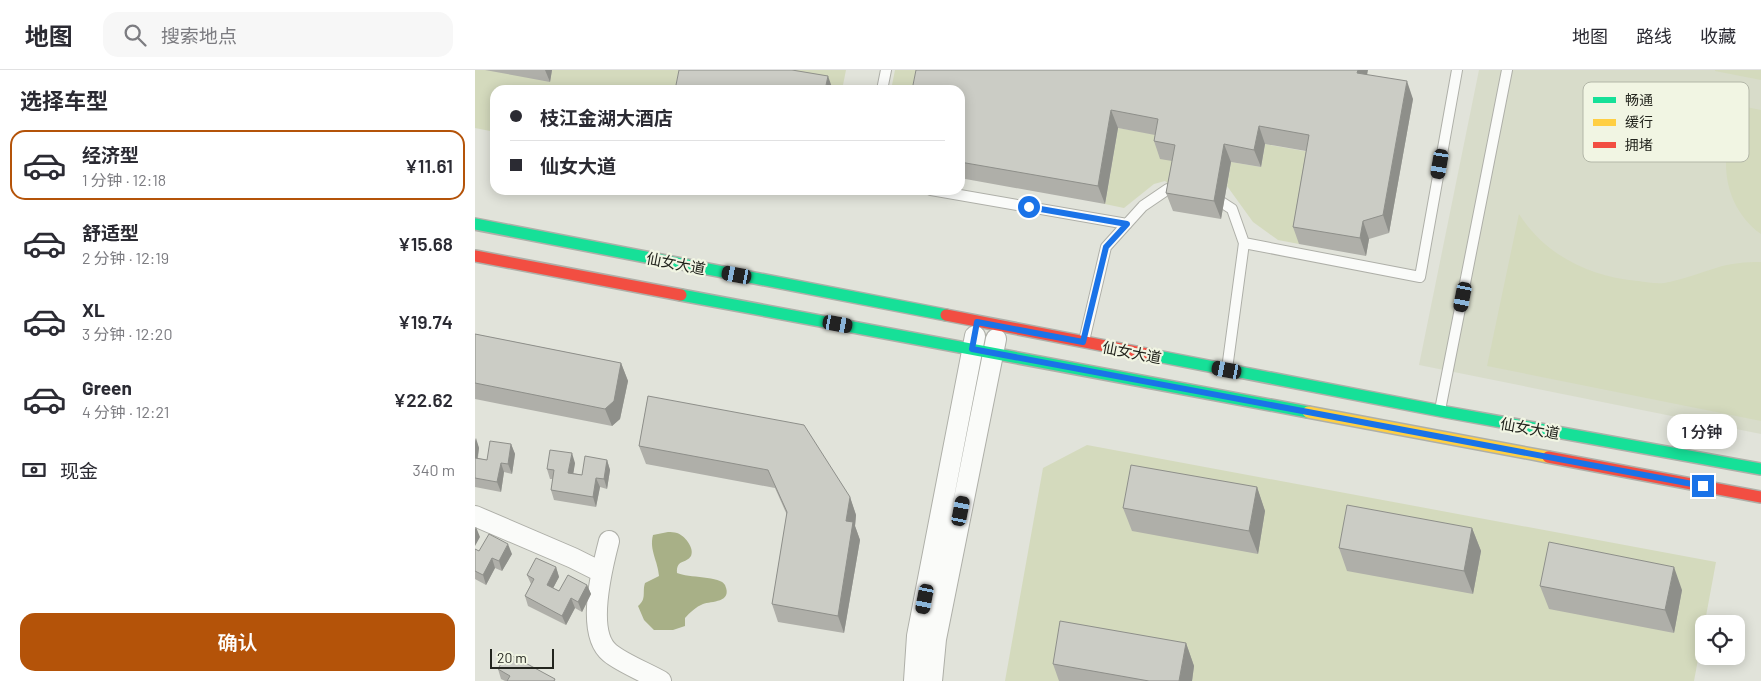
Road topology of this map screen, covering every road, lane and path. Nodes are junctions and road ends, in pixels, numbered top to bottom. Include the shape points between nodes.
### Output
1 (886, 70) edge
2 (1457, 70) edge
3 (1507, 70) edge
4 (884, 85) edge
5 (960, 195) edge
6 (475, 224) edge
7 (1127, 224) junction
8 (1244, 243) junction
9 (475, 256) edge
10 (977, 322) junction
11 (999, 325) junction
12 (1083, 342) junction
13 (972, 349) junction
14 (993, 352) junction
15 (1227, 370) junction
16 (1440, 411) junction
17 (1761, 469) edge
18 (1761, 497) edge
19 (475, 516) edge
20 (609, 541) dead end
21 (601, 572) junction
22 (661, 681) edge
23 (914, 681) edge
24 (932, 681) edge

1 - 4 lane
2 - 8 lane via 1420,277
3 - 16 lane
5 - 7 lane
6 - 10 main road, 仙女大道
7 - 8 lane via 1143,206 1168,190 1195,189 1233,209
7 - 12 lane via 1106,247
8 - 15 lane
9 - 13 main road, 仙女大道
10 - 11 main road, 仙女大道
10 - 13 street
11 - 12 main road, 仙女大道
11 - 14 street
12 - 15 main road, 仙女大道
13 - 14 main road, 仙女大道
13 - 23 street via 917,636
14 - 18 main road, 仙女大道
14 - 24 street via 936,639
15 - 16 main road, 仙女大道
16 - 17 main road, 仙女大道
19 - 21 street
20 - 21 street
21 - 22 street via 597,626 609,653

